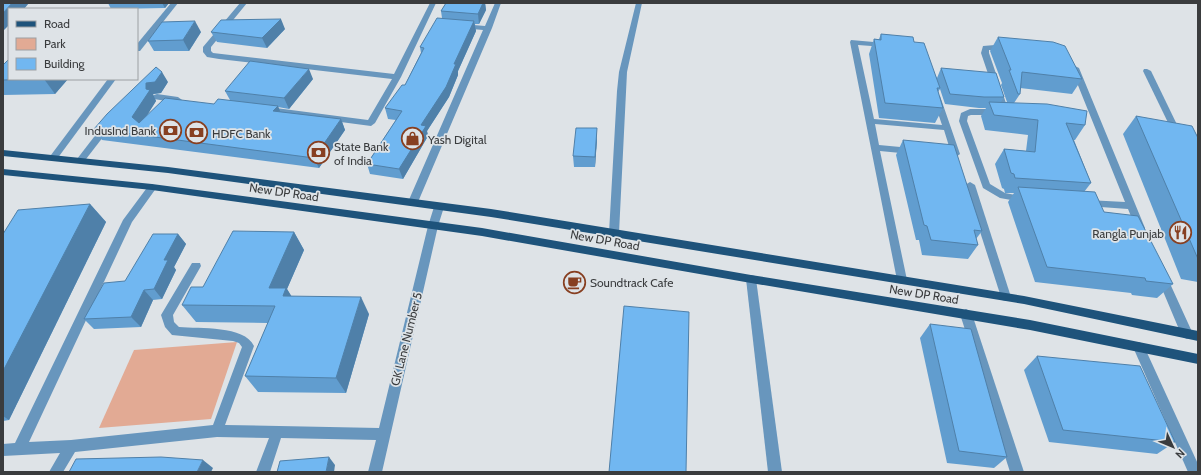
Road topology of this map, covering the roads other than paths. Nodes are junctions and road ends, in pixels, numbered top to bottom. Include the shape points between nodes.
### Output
1 (175, 3) edge
2 (244, 3) edge
3 (433, 3) edge
4 (498, 3) edge
5 (639, 3) edge
6 (453, 26) edge
7 (488, 28) junction
8 (898, 45) edge
9 (138, 48) edge
10 (1016, 49) edge
11 (1067, 60) edge
12 (1146, 71) dead end
13 (397, 77) junction
14 (111, 80) edge
15 (935, 91) edge
16 (157, 98) dead end
17 (188, 101) edge
18 (257, 109) edge
19 (114, 117) edge
20 (870, 121) junction
21 (948, 128) junction
22 (1181, 140) edge
23 (875, 147) junction
24 (919, 151) edge
25 (3, 153) edge
26 (949, 154) edge
27 (54, 157) junction
28 (80, 161) junction
29 (3, 172) edge
30 (970, 185) dead end
31 (152, 187) junction
32 (1033, 199) edge
33 (413, 202) junction
34 (1078, 202) edge
35 (1131, 206) junction
36 (440, 207) junction
37 (433, 226) junction
38 (614, 233) junction
39 (1143, 234) edge
40 (196, 266) dead end
41 (1158, 269) edge
42 (751, 279) junction
43 (902, 280) junction
44 (1006, 297) junction
45 (966, 314) junction
46 (1187, 334) junction
47 (1198, 336) edge
48 (1140, 347) junction
49 (1198, 358) edge
50 (217, 431) junction
51 (277, 432) junction
52 (383, 434) junction
53 (71, 446) junction
54 (19, 449) junction
55 (3, 450) edge
56 (56, 472) edge
57 (263, 472) edge
58 (374, 472) edge
59 (775, 472) edge
60 (1017, 472) edge
61 (1195, 472) edge

1 - 9 street
2 - 13 street via 207,47 210,55
3 - 13 street via 427,24
4 - 7 street
5 - 38 street via 623,72
6 - 7 street
7 - 33 street
8 - 20 street via 854,42
10 - 32 street via 986,48 985,53 1008,113 970,112 964,115 963,121 986,186 1002,197
11 - 35 street via 1073,63 1091,118
12 - 22 street
13 - 18 street via 371,123
14 - 27 street
15 - 21 street
16 - 17 street
19 - 28 street
20 - 21 street
20 - 23 street
21 - 26 street via 956,154
23 - 24 street
23 - 43 street
25 - 27 main road, New DP Road
27 - 28 main road, New DP Road
28 - 33 main road, New DP Road
29 - 31 main road, New DP Road
30 - 44 street
31 - 37 main road, New DP Road
31 - 54 street via 128,220
33 - 36 main road, New DP Road
34 - 35 street
35 - 39 street
36 - 37 street, GK Lane Number 5
36 - 38 main road, New DP Road
37 - 42 main road, New DP Road via 482,232
37 - 52 street, GK Lane Number 5
38 - 43 main road, New DP Road
40 - 50 street via 167,315 169,324 176,332 234,336 248,346
41 - 46 street
42 - 45 main road, New DP Road
42 - 59 street
43 - 44 main road, New DP Road
44 - 46 main road, New DP Road
45 - 48 main road, New DP Road
45 - 60 street
46 - 47 main road, New DP Road
48 - 49 main road, New DP Road
48 - 61 street
50 - 51 street
50 - 53 street
51 - 52 street
51 - 57 street
52 - 58 street, GK Lane Number 5
53 - 54 street
53 - 56 street
54 - 55 street

